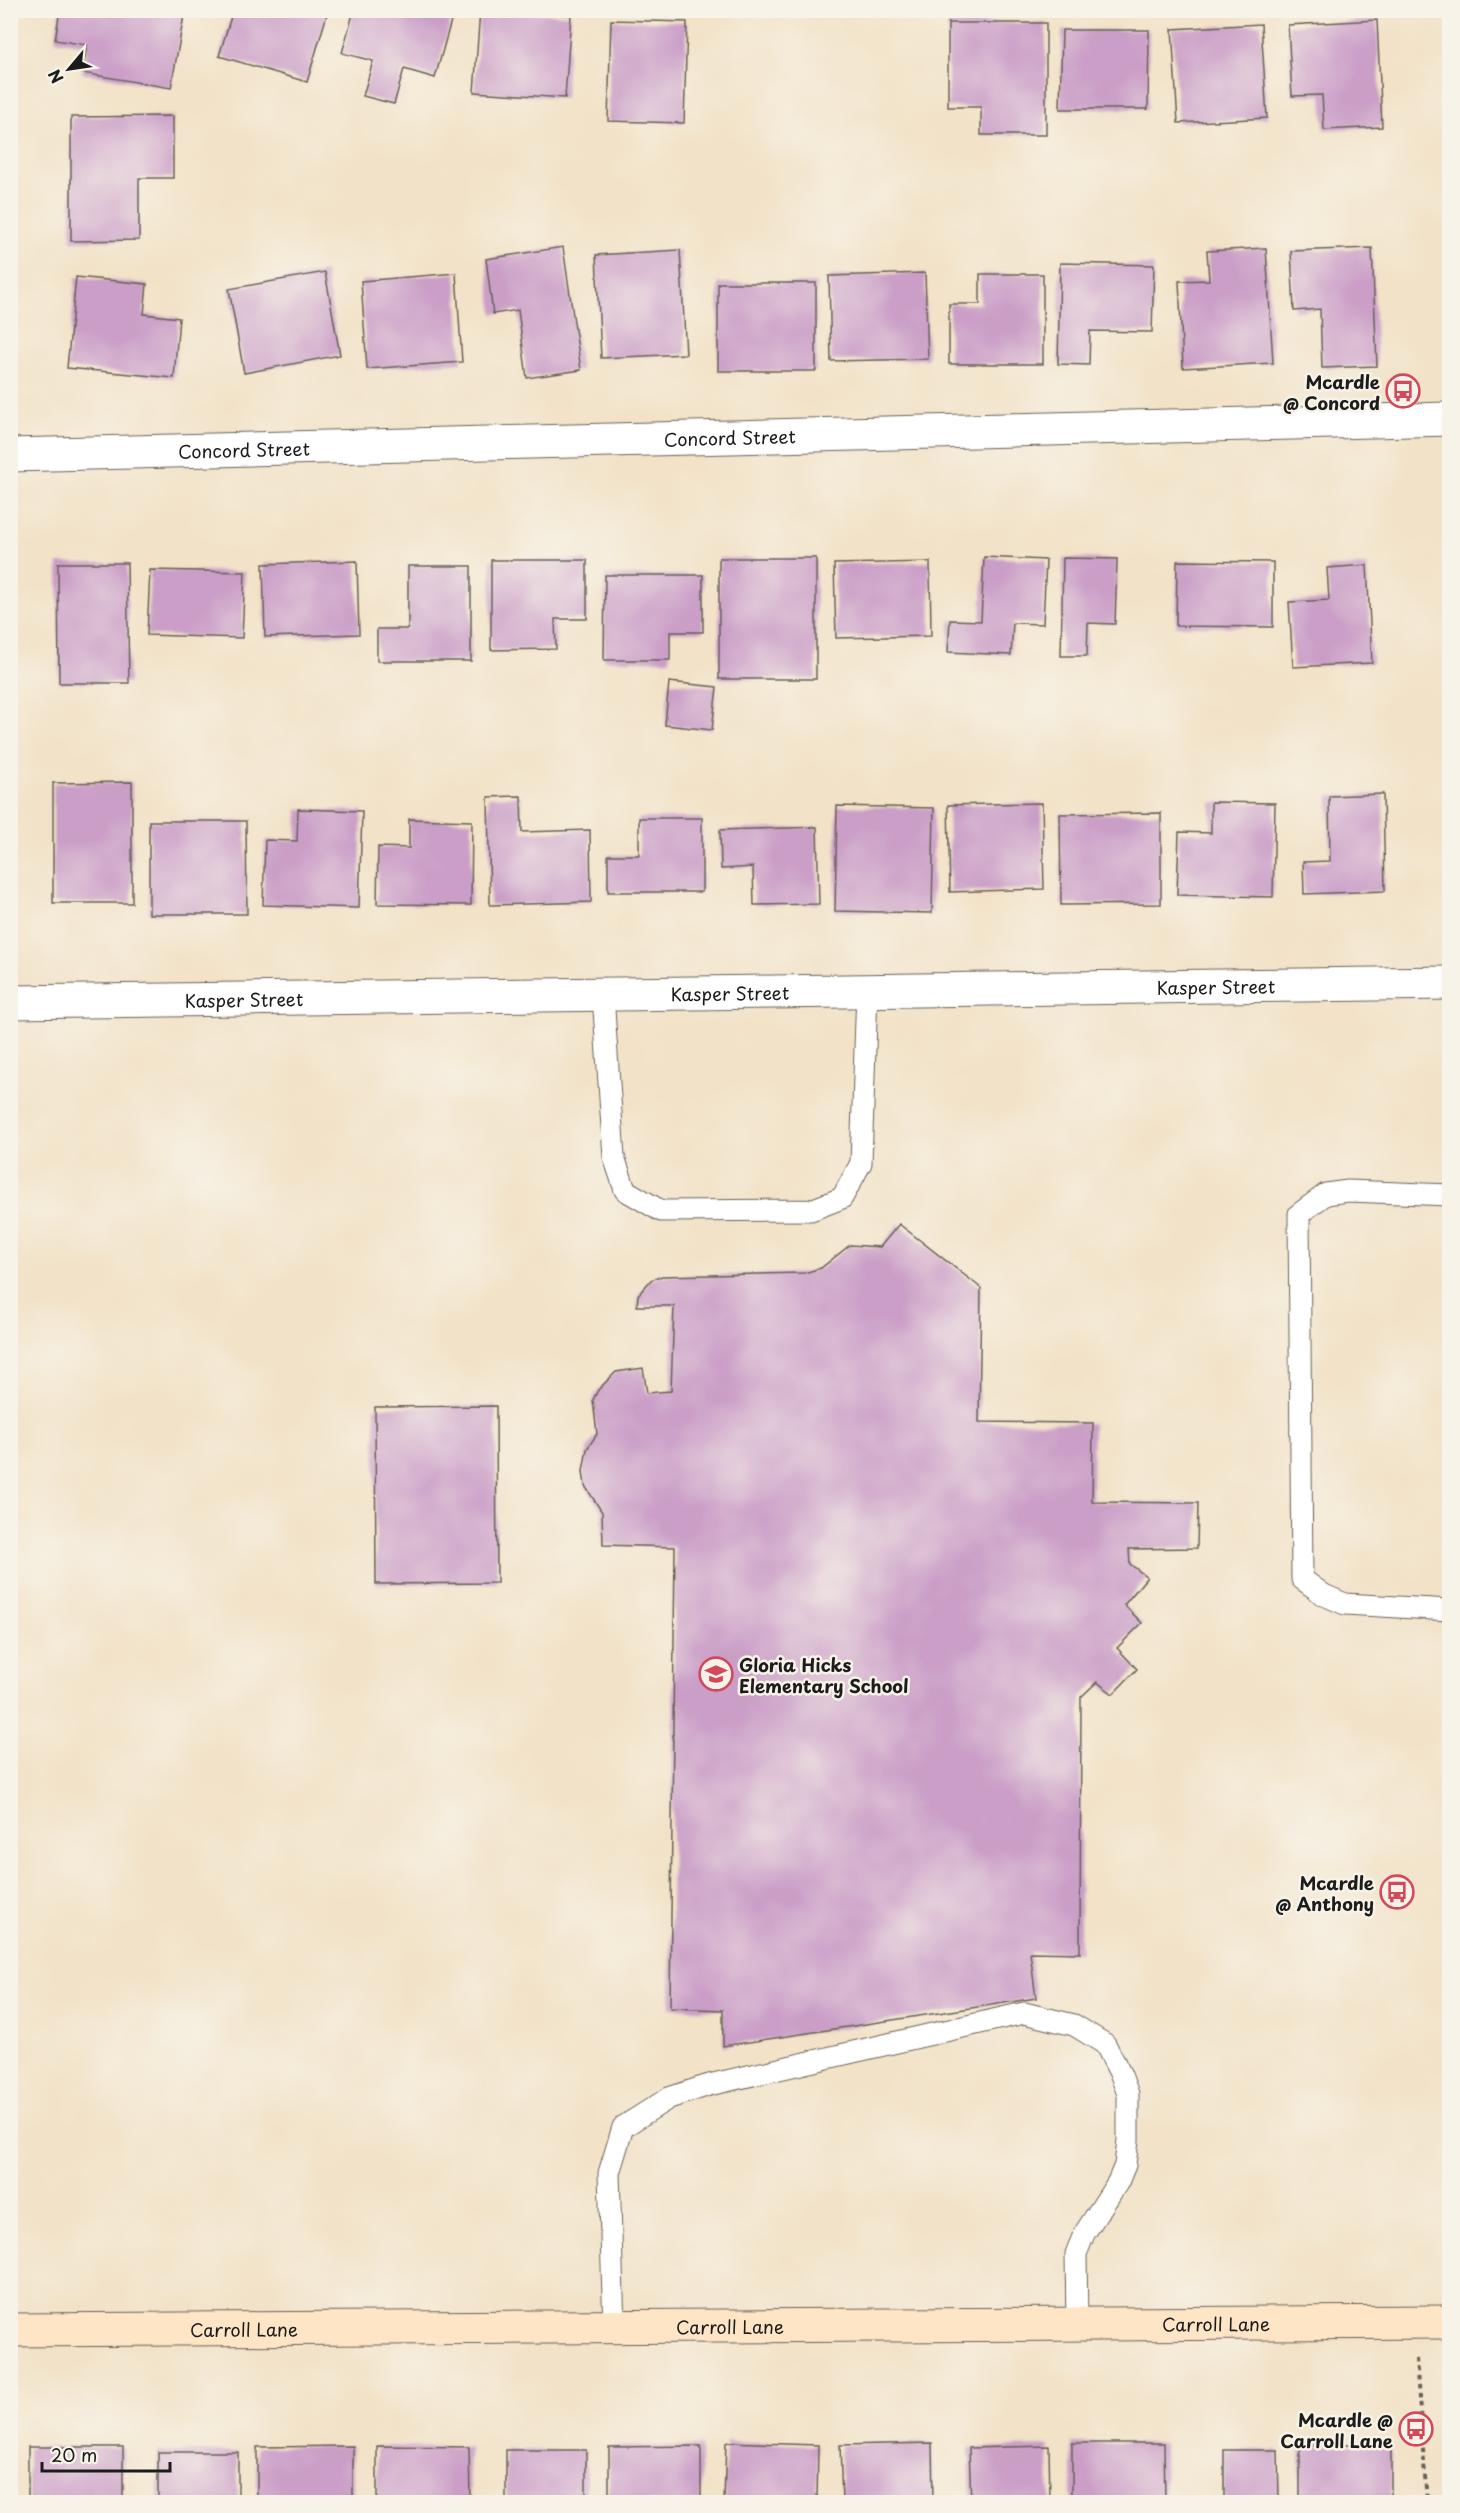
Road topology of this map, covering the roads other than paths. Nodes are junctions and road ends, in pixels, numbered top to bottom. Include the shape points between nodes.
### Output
1 (1449, 419) edge
2 (10, 455) edge
3 (1449, 983) edge
4 (867, 991) junction
5 (603, 995) junction
6 (10, 1002) edge
7 (1449, 1195) edge
8 (1449, 1610) edge
9 (1449, 2322) edge
10 (1077, 2324) junction
11 (614, 2327) junction
12 (10, 2330) edge

1 - 2 street, Concord Street
3 - 4 street, Kasper Street
4 - 5 street, Kasper Street
4 - 5 lane via 861,1163 842,1198 811,1210 661,1211 625,1190 614,1157
5 - 6 street, Kasper Street
7 - 8 lane via 1348,1191 1326,1194 1299,1214 1299,1226 1302,1579 1344,1604
9 - 10 street, Carroll Lane
10 - 11 street, Carroll Lane
10 - 11 lane via 1076,2254 1125,2165 1128,2094 1105,2044 1074,2025 1024,2013 709,2085 669,2098 623,2127 609,2173
11 - 12 street, Carroll Lane

